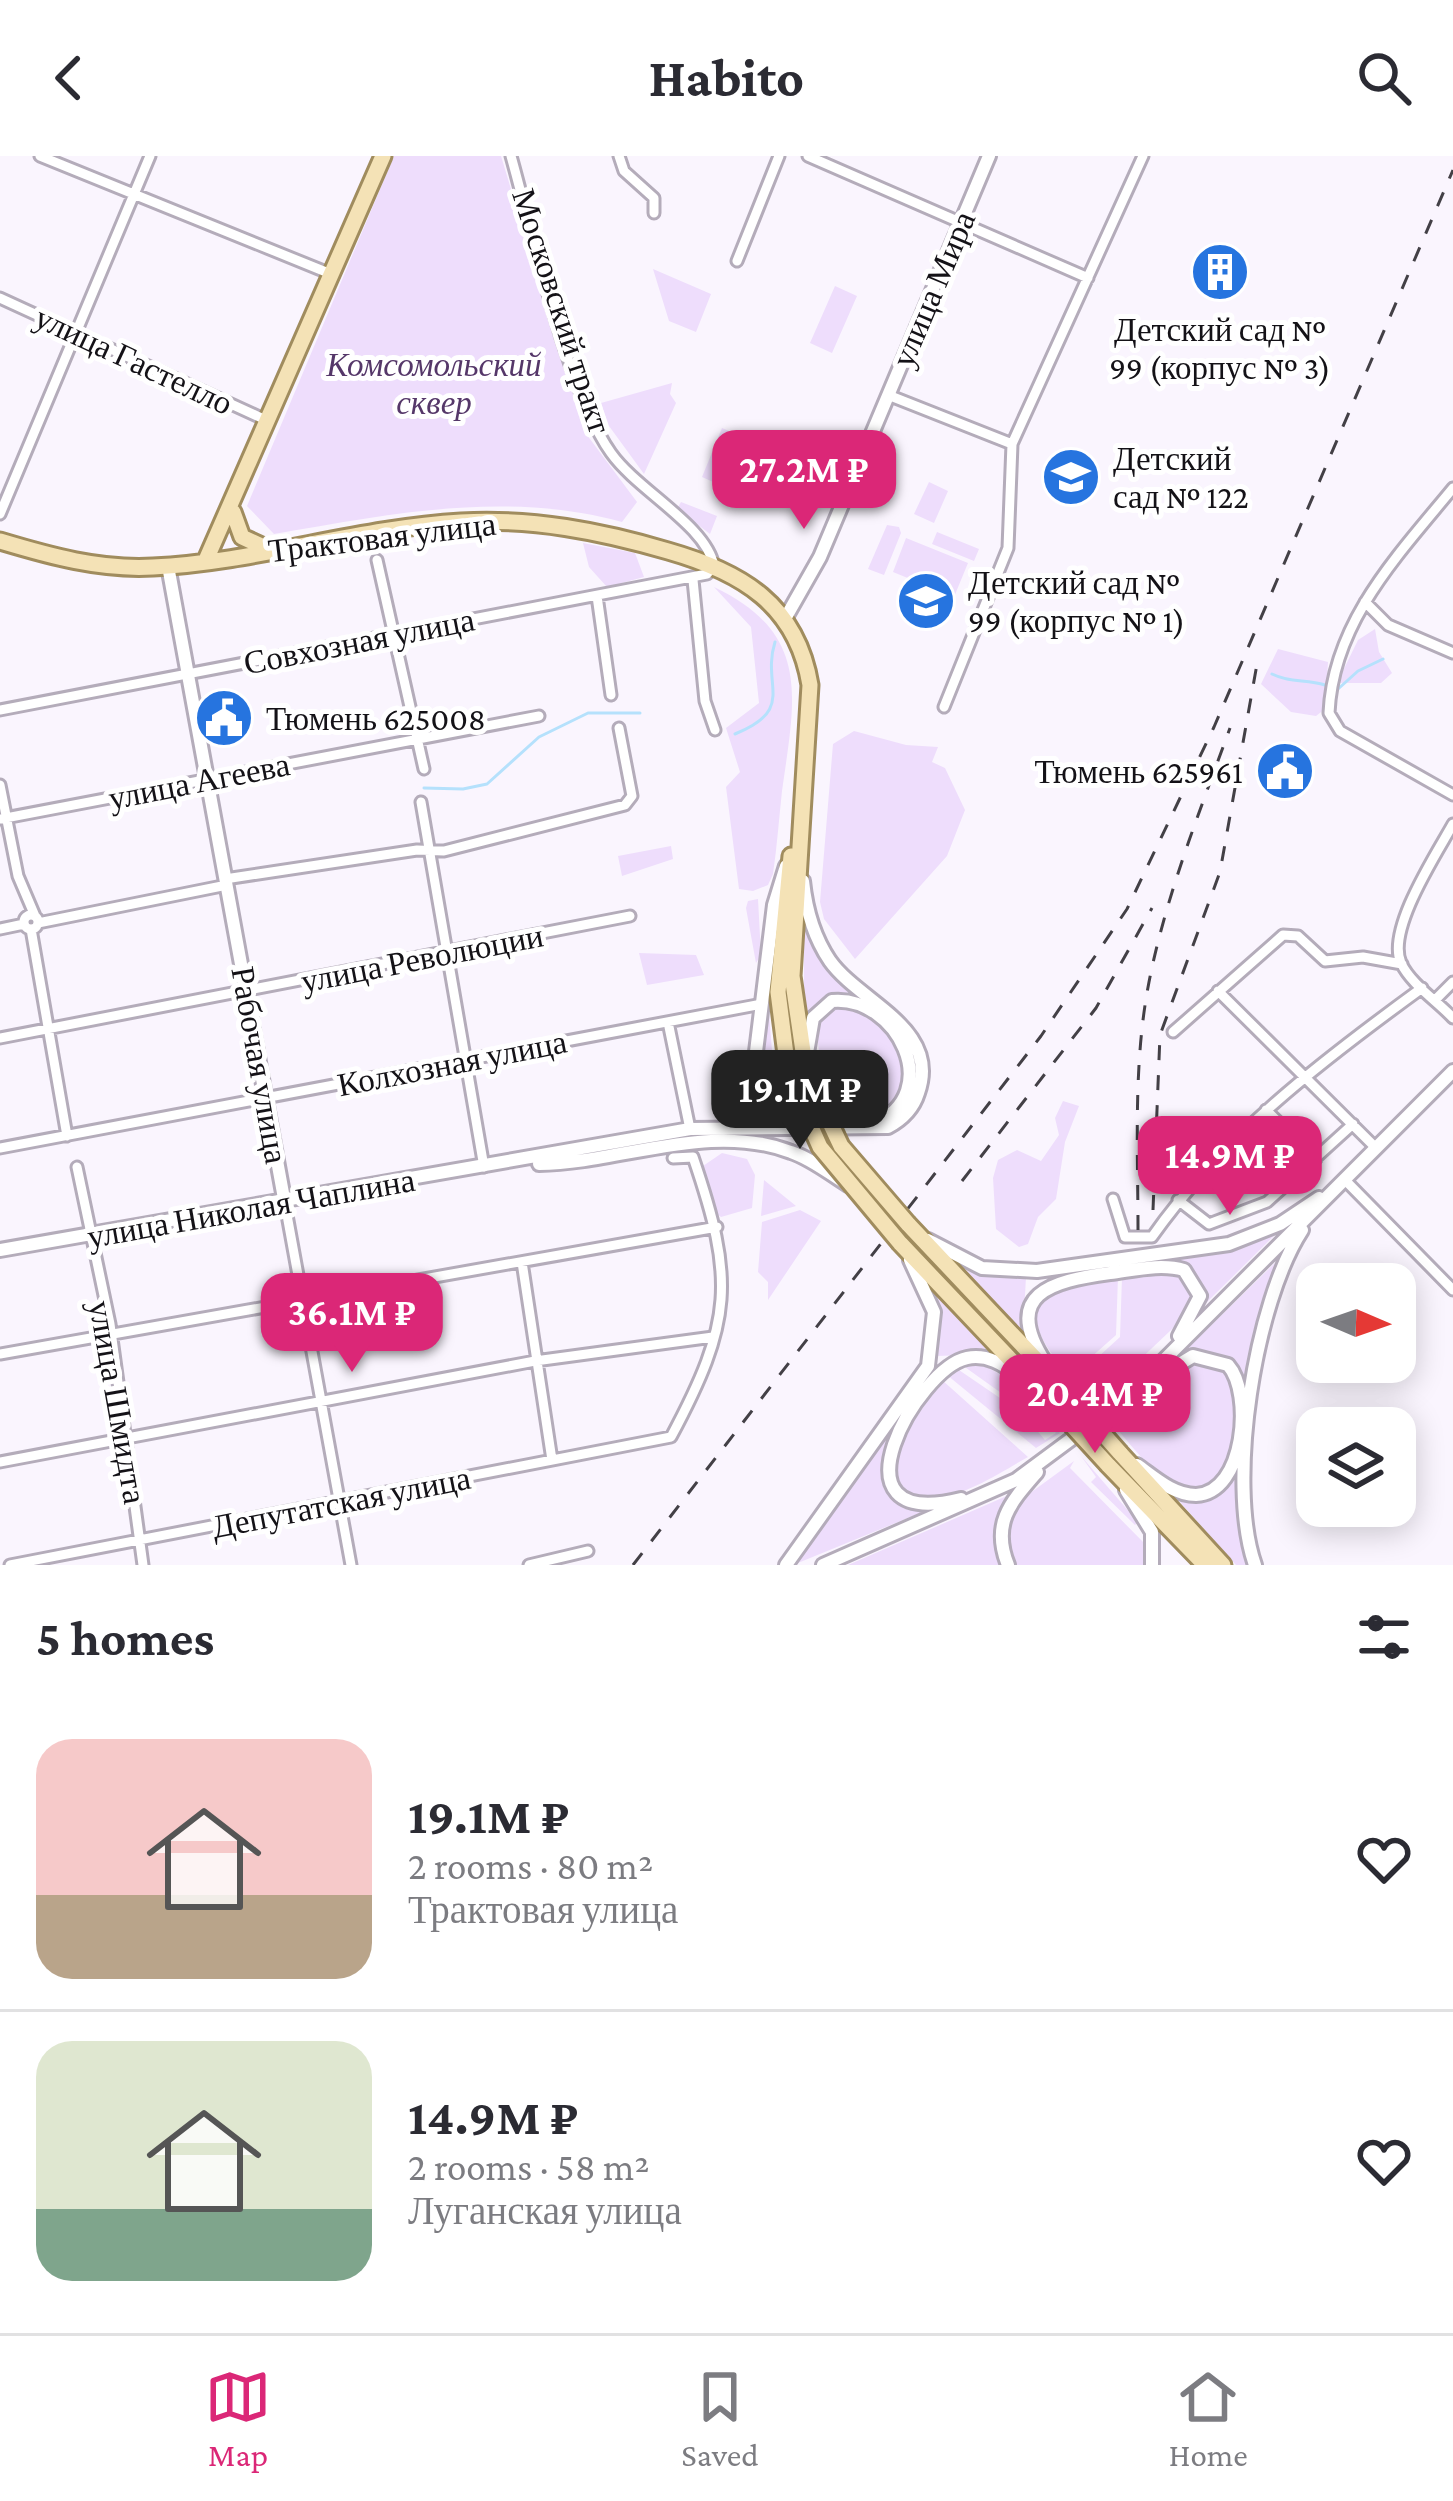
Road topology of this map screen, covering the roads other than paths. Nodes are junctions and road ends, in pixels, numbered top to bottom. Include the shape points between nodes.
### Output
1 (40, 156) edge
2 (150, 156) edge
3 (383, 156) edge
4 (511, 156) edge
5 (619, 156) edge
6 (778, 156) edge
7 (808, 156) edge
8 (989, 156) edge
9 (1143, 156) edge
10 (134, 194) junction
11 (654, 213) dead end
12 (961, 223) junction
13 (737, 261) dead end
14 (332, 274) junction
15 (1088, 278) junction
16 (0, 298) edge
17 (74, 332) junction
18 (887, 395) junction
19 (268, 421) junction
20 (1012, 444) junction
21 (1453, 488) edge
22 (234, 503) junction
23 (0, 514) edge
24 (0, 541) edge
25 (279, 548) junction
26 (206, 560) junction
27 (377, 560) dead end
28 (168, 566) junction
29 (714, 566) junction
30 (693, 580) junction
31 (597, 596) junction
32 (1365, 602) junction
33 (786, 616) junction
34 (391, 634) junction
35 (1453, 653) edge
36 (184, 673) junction
37 (611, 695) dead end
38 (944, 707) dead end
39 (0, 710) edge
40 (539, 716) dead end
41 (619, 728) dead end
42 (715, 730) dead end
43 (417, 739) junction
44 (424, 769) dead end
45 (204, 781) junction
46 (0, 785) edge
47 (1453, 795) edge
48 (421, 802) dead end
49 (3, 818) edge
50 (1453, 824) edge
51 (429, 850) junction
52 (796, 854) junction
53 (226, 882) junction
54 (630, 916) dead end
55 (32, 923) junction
56 (0, 929) edge
57 (451, 953) junction
58 (1402, 964) junction
59 (1453, 982) edge
60 (1422, 988) junction
61 (1218, 991) junction
62 (246, 992) junction
63 (1435, 1000) junction
64 (762, 1004) junction
65 (1453, 1018) edge
66 (668, 1022) junction
67 (49, 1028) junction
68 (1173, 1032) dead end
69 (0, 1037) edge
70 (468, 1060) junction
71 (1453, 1071) edge
72 (806, 1072) junction
73 (1308, 1076) junction
74 (267, 1097) junction
75 (1266, 1110) junction
76 (1353, 1124) junction
77 (747, 1125) junction
78 (690, 1129) junction
79 (854, 1131) junction
80 (67, 1136) junction
81 (0, 1148) edge
82 (1376, 1148) junction
83 (673, 1158) dead end
84 (1316, 1160) junction
85 (502, 1165) junction
86 (76, 1167) dead end
87 (484, 1168) junction
88 (1340, 1184) junction
89 (848, 1185) junction
90 (1113, 1199) dead end
91 (1178, 1200) junction
92 (286, 1204) junction
93 (1319, 1204) junction
94 (717, 1227) junction
95 (88, 1236) junction
96 (907, 1237) junction
97 (0, 1250) edge
98 (522, 1262) junction
99 (1130, 1265) junction
100 (1453, 1290) edge
101 (304, 1303) junction
102 (111, 1334) junction
103 (713, 1337) junction
104 (0, 1354) edge
105 (536, 1360) junction
106 (1156, 1368) junction
107 (1058, 1383) junction
108 (1046, 1396) junction
109 (1124, 1400) junction
110 (322, 1404) junction
111 (890, 1435) junction
112 (123, 1438) junction
113 (552, 1460) junction
114 (0, 1462) edge
115 (1042, 1465) junction
116 (1120, 1465) junction
117 (997, 1490) junction
118 (340, 1502) junction
119 (140, 1541) junction
120 (589, 1551) dead end
121 (10, 1565) edge
122 (142, 1565) edge
123 (351, 1565) edge
124 (529, 1565) edge
125 (786, 1565) edge
126 (823, 1565) edge
127 (1008, 1565) edge
128 (1152, 1565) edge
129 (1205, 1565) edge
130 (1223, 1565) edge
131 (1256, 1565) edge

1 - 10 street
2 - 10 street
3 - 14 main road
4 - 29 street, Московский тракт via 598,432 648,494 710,544
5 - 11 street via 654,198
6 - 13 street
7 - 12 street
8 - 12 street, улица Мира
9 - 15 street
10 - 14 street
10 - 17 street
12 - 15 street
12 - 18 street, улица Мира
14 - 19 main road
15 - 20 street
16 - 17 street, улица Гастелло
17 - 19 street, улица Гастелло
17 - 23 street
18 - 20 street
18 - 33 street, улица Мира via 820,557
19 - 22 main road
20 - 38 street via 1008,548
21 - 32 street
22 - 25 main road via 242,537
22 - 26 main road
24 - 28 main road, Трактовая улица via 103,566
25 - 26 main road, Трактовая улица
25 - 29 main road, Трактовая улица via 505,521 606,534
26 - 28 main road, Трактовая улица
27 - 34 street
28 - 36 street, Рабочая улица
29 - 30 street, Совхозная улица
29 - 33 main road, Трактовая улица
30 - 31 street, Совхозная улица
30 - 42 street
31 - 34 street, Совхозная улица
31 - 37 street
32 - 35 street via 1388,626
32 - 47 street via 1338,653 1329,713 1340,731
33 - 52 main road via 810,685
34 - 36 street, Совхозная улица
34 - 43 street
36 - 39 street, Совхозная улица
36 - 45 street, Рабочая улица
40 - 43 street, улица Агеева
41 - 51 street via 631,801
43 - 44 street
43 - 45 street, улица Агеева
45 - 49 street, улица Агеева
45 - 53 street, Рабочая улица
46 - 49 street
48 - 51 street
49 - 55 street
50 - 58 street via 1406,918
51 - 53 street
51 - 57 street
52 - 64 street via 774,904
52 - 72 main road via 792,976
52 - 79 street via 824,950 908,1032 922,1063 917,1096 900,1120
52 - 89 main road, bridge via 778,992 789,1078 809,1130
53 - 55 street
53 - 62 street, Рабочая улица
54 - 57 street, улица Революции
55 - 56 street
55 - 67 street
57 - 62 street, улица Революции
57 - 70 street
58 - 60 street
58 - 61 street via 1324,961 1291,934 1276,938
59 - 63 street
60 - 63 street
60 - 73 street
61 - 68 street
61 - 73 street
62 - 67 street, улица Революции
62 - 74 street, Рабочая улица
63 - 65 street
64 - 66 street, Колхозная улица
64 - 77 street
66 - 70 street, Колхозная улица
66 - 78 street
67 - 69 street, улица Революции
67 - 80 street
70 - 74 street, Колхозная улица
70 - 87 street
71 - 82 street
72 - 79 street via 811,1023 832,1001 857,1004 897,1035 912,1062 908,1095 890,1116
72 - 96 main road, bridge via 842,1146
73 - 75 street
73 - 76 street
74 - 80 street, Колхозная улица
74 - 92 street, Рабочая улица
75 - 84 street
75 - 91 street
76 - 82 street
76 - 84 street
77 - 78 street
77 - 79 street
78 - 85 street
80 - 81 street, Колхозная улица
82 - 88 street
83 - 94 street via 693,1157
84 - 91 street via 1267,1202 1232,1219 1206,1223
85 - 87 street, улица Николая Чаплина
85 - 89 street via 706,1142 784,1149
86 - 95 street, улица Шмидта
87 - 92 street, улица Николая Чаплина
88 - 93 street
88 - 99 street via 1246,1238
88 - 100 street
89 - 96 main road, bridge
90 - 91 street via 1128,1240 1152,1237
92 - 95 street, улица Николая Чаплина
92 - 101 street, Рабочая улица
93 - 106 street
93 - 131 street via 1282,1262 1262,1328 1243,1501
94 - 98 street
94 - 103 street via 725,1279
95 - 97 street, улица Николая Чаплина
95 - 102 street, улица Шмидта
96 - 99 street via 994,1271
96 - 107 main road
96 - 108 main road
96 - 111 street via 931,1302 935,1340
98 - 101 street
98 - 105 street
99 - 106 street via 1179,1268 1199,1290 1197,1308
99 - 107 street via 1062,1280 1031,1303 1031,1340
101 - 102 street
101 - 110 street, Рабочая улица
102 - 104 street
102 - 112 street, улица Шмидта
103 - 105 street
103 - 113 street, Депутатская улица via 671,1437
105 - 110 street
105 - 113 street
106 - 109 street
107 - 116 main road, bridge
108 - 111 street via 996,1362 962,1360
108 - 116 main road, bridge
109 - 115 street
109 - 116 street via 1199,1355 1228,1365 1241,1394 1232,1466 1213,1489 1183,1493
110 - 112 street
110 - 118 street, Рабочая улица
111 - 117 street via 888,1475 910,1500 940,1504
111 - 125 street
112 - 114 street
112 - 119 street, улица Шмидта
113 - 118 street, Депутатская улица
115 - 117 street
115 - 127 street via 1003,1516
116 - 128 street via 1151,1532
116 - 129 main road
116 - 130 main road
117 - 126 street
118 - 119 street, Депутатская улица
118 - 123 street, Рабочая улица
119 - 121 street, Депутатская улица
119 - 122 street, улица Шмидта
120 - 124 street

